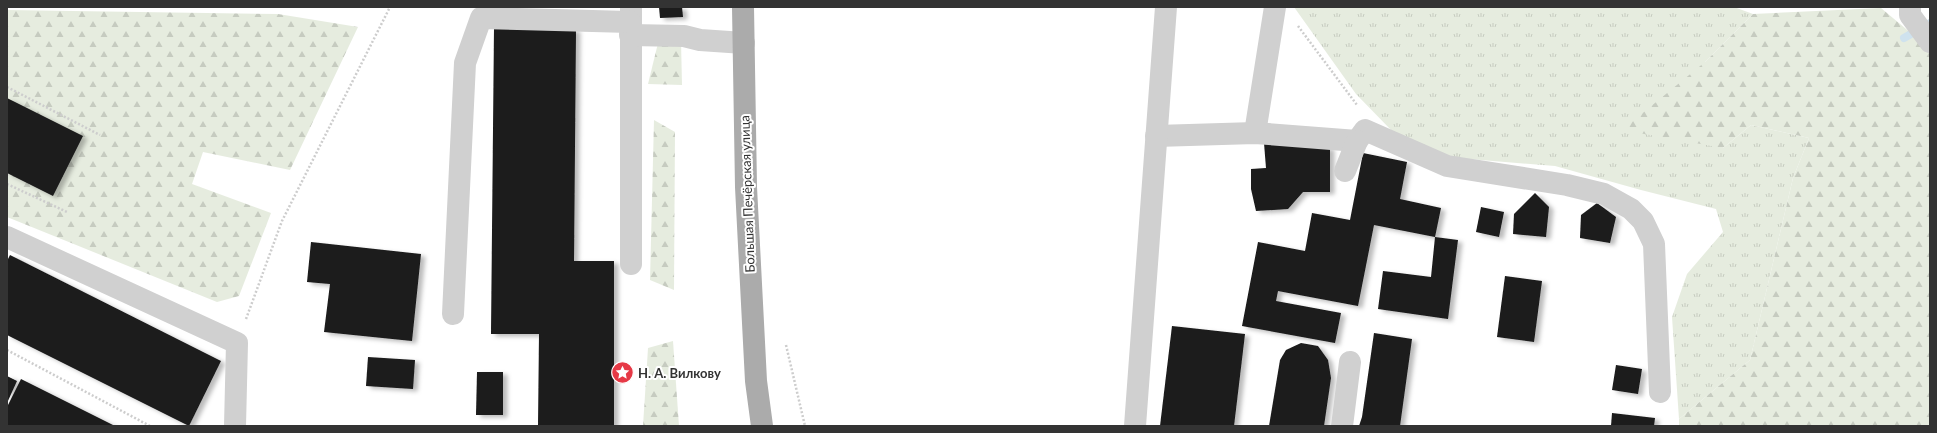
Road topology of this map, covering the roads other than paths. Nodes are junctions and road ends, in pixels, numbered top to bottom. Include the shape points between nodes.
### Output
1 (743, 7) edge
2 (1166, 7) edge
3 (1275, 7) edge
4 (1910, 7) edge
5 (630, 22) edge
6 (1928, 37) edge
7 (744, 43) junction
8 (1255, 134) junction
9 (1156, 136) junction
10 (1361, 136) junction
11 (1344, 171) dead end
12 (7, 237) edge
13 (631, 264) dead end
14 (453, 314) dead end
15 (1350, 362) dead end
16 (756, 381) junction
17 (1660, 392) dead end
18 (235, 426) edge
19 (750, 426) edge
20 (762, 426) edge
21 (1135, 426) edge
22 (1342, 426) edge

1 - 7 main road, Большая Печёрская улица
2 - 9 street
3 - 8 street
4 - 6 street via 1910,15
5 - 7 street via 700,40
5 - 13 street
5 - 14 street via 481,18 465,64
7 - 16 main road, Большая Печёрская улица via 746,188
8 - 9 street
8 - 10 street
9 - 21 street
10 - 11 street
10 - 17 street via 1447,166 1567,185 1604,194 1632,209 1643,221 1654,244
12 - 18 street via 237,343
15 - 22 street
16 - 19 street, Большая Печёрская улица
16 - 20 main road, Большая Печёрская улица

